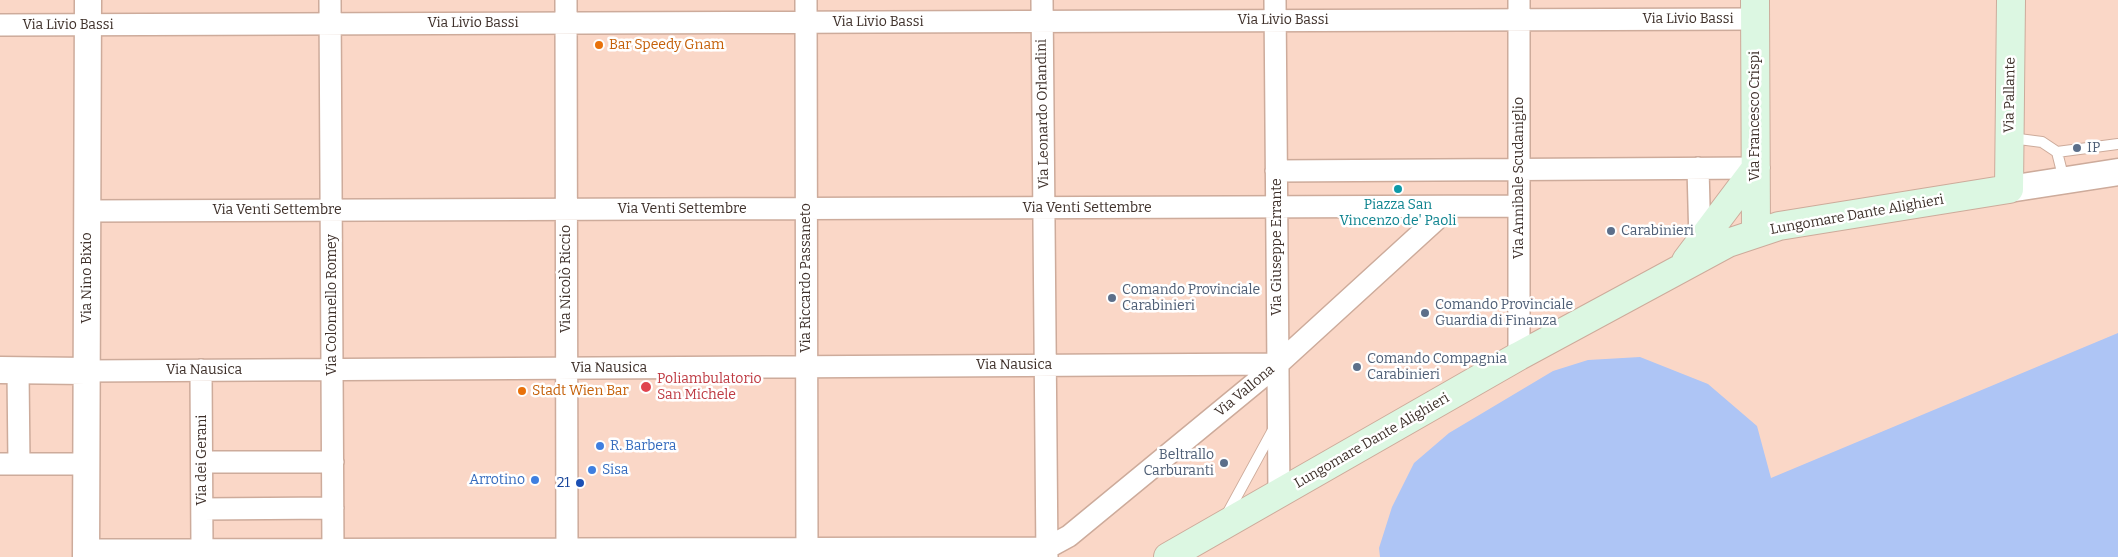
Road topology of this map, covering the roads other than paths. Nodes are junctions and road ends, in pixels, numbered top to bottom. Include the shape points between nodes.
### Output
1 (330, 0) edge
2 (566, 0) edge
3 (806, 0) edge
4 (1042, 0) edge
5 (2011, 0) edge
6 (1755, 9) edge
7 (1275, 10) edge
8 (1519, 10) edge
9 (88, 12) edge
10 (1043, 21) junction
11 (806, 22) junction
12 (566, 23) junction
13 (330, 24) junction
14 (0, 25) edge
15 (2010, 138) junction
16 (2118, 144) edge
17 (2057, 152) junction
18 (1698, 168) junction
19 (1756, 168) junction
20 (1519, 170) junction
21 (1276, 171) junction
22 (2118, 172) edge
23 (2065, 181) junction
24 (2009, 190) junction
25 (1519, 206) junction
26 (1450, 207) junction
27 (1044, 208) junction
28 (1276, 208) junction
29 (806, 209) junction
30 (331, 210) junction
31 (566, 210) junction
32 (87, 211) junction
33 (1756, 232) junction
34 (1700, 243) junction
35 (1681, 268) junction
36 (1519, 356) junction
37 (1278, 364) junction
38 (1046, 365) junction
39 (807, 366) junction
40 (566, 368) junction
41 (332, 369) junction
42 (9, 370) edge
43 (86, 370) junction
44 (201, 370) junction
45 (1278, 420) junction
46 (202, 462) junction
47 (332, 462) junction
48 (9, 464) edge
49 (86, 464) junction
50 (1279, 494) junction
51 (333, 508) junction
52 (202, 509) junction
53 (1219, 528) junction
54 (202, 550) junction
55 (333, 550) junction
56 (245, 553) edge
57 (369, 553) edge
58 (434, 553) edge
59 (497, 553) edge
60 (567, 553) edge
61 (807, 553) edge
62 (1047, 553) edge
63 (86, 554) edge
64 (1168, 557) edge

1 - 13 street, Via Colonnello Romey
2 - 12 street, Via Nicolò Riccio
3 - 11 street, Via Riccardo Passaneto
4 - 10 street, Via Leonardo Orlandini
5 - 15 main road, Via Pallante
6 - 8 street, Via Livio Bassi
6 - 19 main road, Via Francesco Crispi
7 - 8 street, Via Livio Bassi
7 - 10 street, Via Livio Bassi
7 - 21 street, Via Giuseppe Errante
8 - 20 street, Via Annibale Scudaniglio
9 - 13 street, Via Livio Bassi
9 - 14 street, Via Livio Bassi
9 - 32 street, Via Nino Bixio
10 - 11 street, Via Livio Bassi
10 - 27 street, Via Leonardo Orlandini
11 - 12 street, Via Livio Bassi
11 - 29 street, Via Riccardo Passaneto
12 - 13 street, Via Livio Bassi
12 - 31 street, Via Nicolò Riccio
13 - 30 street, Via Colonnello Romey
15 - 17 lane via 2042,142
15 - 24 main road, Via Pallante
16 - 17 lane
17 - 23 lane
18 - 19 street
18 - 20 street
18 - 34 street
19 - 33 main road, Via Francesco Crispi
19 - 34 main road
20 - 21 street
20 - 25 street, Via Annibale Scudaniglio
21 - 28 street, Via Giuseppe Errante
22 - 23 street, Lungomare Dante Alighieri
23 - 24 street, Lungomare Dante Alighieri
24 - 33 main road, Lungomare Dante Alighieri
25 - 26 street, Via Venti Settembre
25 - 36 street, Via Annibale Scudaniglio
26 - 28 street, Via Venti Settembre
26 - 37 street, Via Vallona
27 - 28 street, Via Venti Settembre
27 - 29 street, Via Venti Settembre
27 - 38 street, Via Leonardo Orlandini
28 - 37 street, Via Giuseppe Errante
29 - 31 street, Via Venti Settembre
29 - 39 street, Via Riccardo Passaneto
30 - 31 street, Via Venti Settembre
30 - 32 street, Via Venti Settembre
30 - 41 street, Via Colonnello Romey
31 - 40 street, Via Nicolò Riccio
32 - 43 street, Via Nino Bixio
33 - 35 main road, Lungomare Dante Alighieri
34 - 35 main road
35 - 36 main road, Lungomare Dante Alighieri
36 - 50 main road, Lungomare Dante Alighieri
37 - 38 street, Via Nausica
37 - 45 street, Via Giuseppe Errante
37 - 62 street, Via Vallona
38 - 39 street, Via Nausica
38 - 62 street, Via Leonardo Orlandini
39 - 40 street, Via Nausica
39 - 61 street, Via Riccardo Passaneto
40 - 41 street, Via Nausica
40 - 60 street, Via Nicolò Riccio
41 - 44 street, Via Nausica
41 - 47 street, Via Colonnello Romey
42 - 43 street, Via Nausica
42 - 48 street
43 - 44 street, Via Nausica
43 - 49 street, Via Nino Bixio
44 - 46 street, Via dei Gerani
45 - 50 street, Via Giuseppe Errante
45 - 53 lane
46 - 47 street
46 - 52 street, Via dei Gerani
47 - 51 street, Via Colonnello Romey
48 - 49 street
49 - 63 street, Via Nino Bixio
50 - 53 main road, Lungomare Dante Alighieri
51 - 52 street
51 - 55 street, Via Colonnello Romey
52 - 54 street, Via dei Gerani
53 - 64 main road, Lungomare Dante Alighieri
54 - 56 street
54 - 63 street
55 - 56 street
55 - 57 street
57 - 58 street
58 - 59 street
59 - 60 street
60 - 61 street
61 - 62 street

